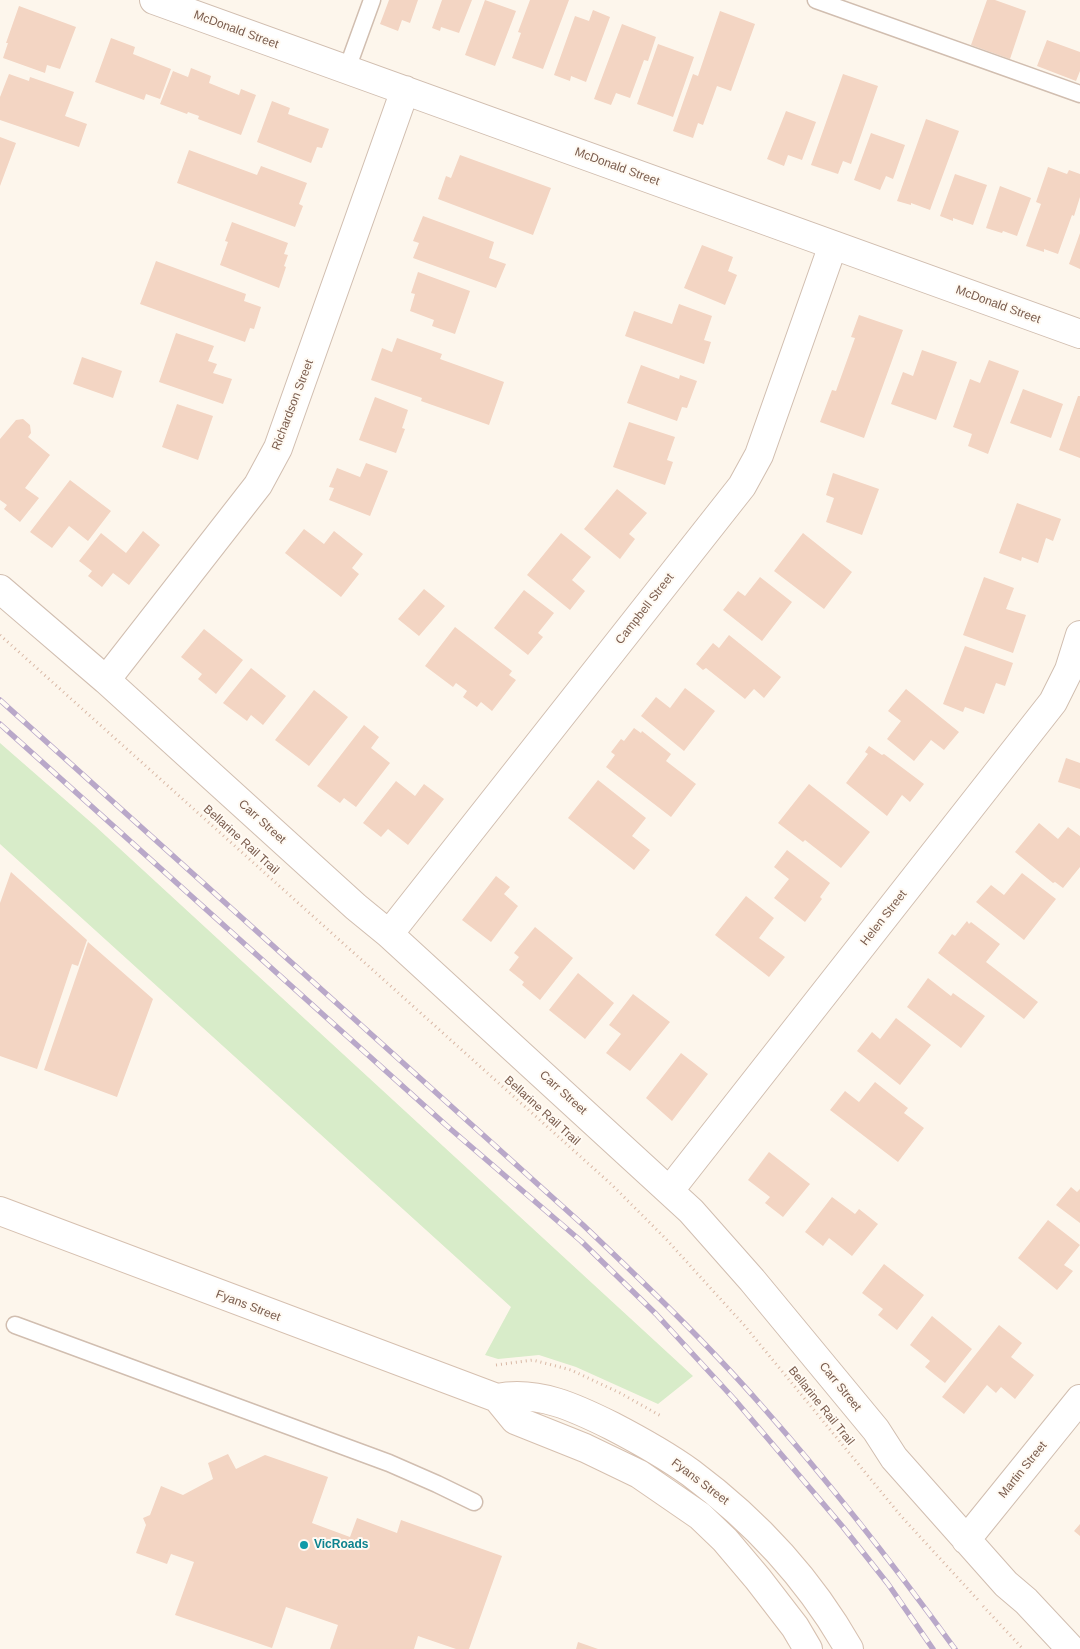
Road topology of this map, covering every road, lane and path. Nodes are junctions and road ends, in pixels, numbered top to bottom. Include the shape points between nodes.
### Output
1 (154, 0) edge
2 (372, 0) edge
3 (816, 0) edge
4 (347, 69) junction
5 (405, 90) junction
6 (1080, 94) edge
7 (833, 245) junction
8 (1080, 334) edge
9 (0, 589) edge
10 (0, 635) edge
11 (1080, 635) edge
12 (1074, 672) edge
13 (106, 680) junction
14 (389, 934) junction
15 (670, 1190) junction
16 (0, 1211) edge
17 (15, 1325) dead end
18 (497, 1398) junction
19 (1080, 1399) edge
20 (474, 1502) dead end
21 (966, 1540) junction
22 (808, 1649) edge
23 (849, 1649) edge
24 (1024, 1649) edge
25 (1071, 1649) edge

1 - 4 street, McDonald Street
2 - 4 lane
3 - 6 lane
4 - 5 street, McDonald Street
5 - 7 street, McDonald Street
5 - 13 street, Richardson Street via 278,448 258,485
7 - 8 street, McDonald Street
7 - 14 street, Campbell Street via 759,456 742,486
9 - 13 street, Carr Street
10 - 24 path, Bellarine Rail Trail via 637,1209 744,1325 901,1516
11 - 12 street, Helen Street
12 - 15 street, Helen Street
13 - 14 street, Carr Street
14 - 15 street, Carr Street
15 - 21 street, Carr Street via 757,1286 876,1430 894,1458
16 - 18 street, Fyans Street
17 - 20 lane via 389,1463
18 - 22 street via 515,1420 639,1474 700,1516 738,1554
18 - 23 street, Fyans Street via 536,1396 571,1407 632,1437 689,1472 744,1516 783,1558 822,1604
19 - 21 street, Martin Street
21 - 25 street, Carr Street

